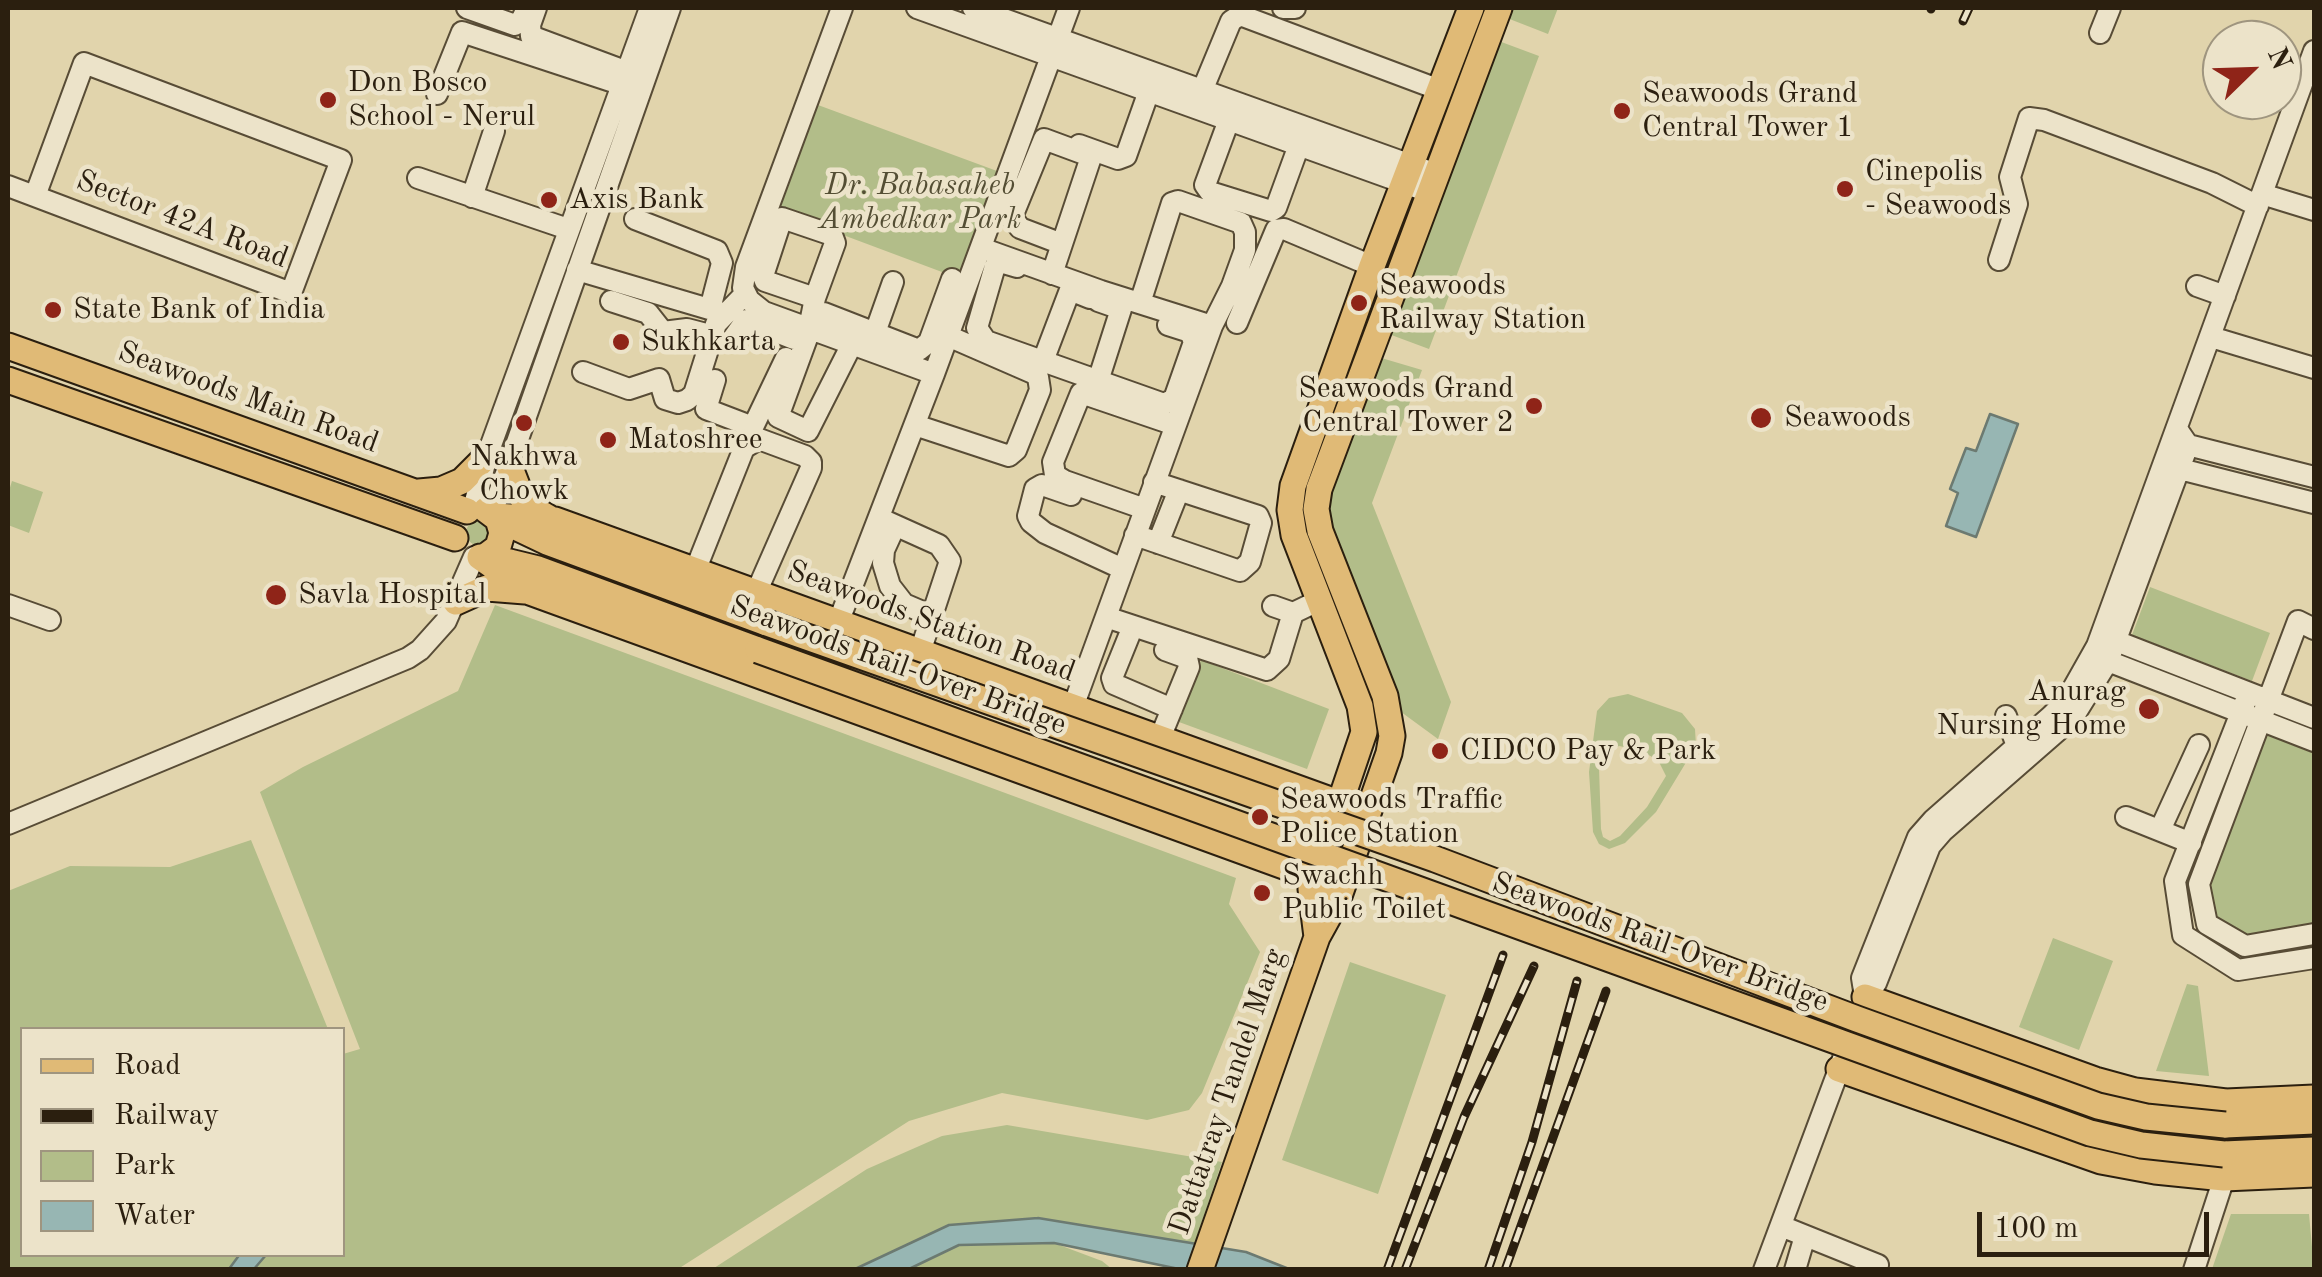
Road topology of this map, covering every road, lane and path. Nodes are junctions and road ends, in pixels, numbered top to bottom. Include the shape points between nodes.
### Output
1 (468, 8) edge
2 (527, 8) edge
3 (536, 8) edge
4 (650, 8) edge
5 (670, 8) edge
6 (842, 8) edge
7 (917, 8) edge
8 (973, 8) edge
9 (1069, 8) edge
10 (1283, 8) edge
11 (1295, 8) edge
12 (1471, 8) edge
13 (1499, 8) edge
14 (2110, 8) edge
15 (2100, 33) dead end
16 (1054, 47) junction
17 (2314, 51) edge
18 (623, 77) junction
19 (1202, 90) junction
20 (1440, 90) junction
21 (1149, 91) junction
22 (437, 94) dead end
23 (1229, 120) junction
24 (1025, 126) junction
25 (494, 132) dead end
26 (1299, 145) junction
27 (1020, 169) junction
28 (418, 178) dead end
29 (1420, 179) junction
30 (8, 186) edge
31 (35, 196) junction
32 (472, 196) junction
33 (2260, 200) junction
34 (2314, 210) edge
35 (774, 214) junction
36 (635, 219) dead end
37 (568, 230) junction
38 (847, 243) dead end
39 (1062, 244) junction
40 (980, 248) junction
41 (2000, 260) dead end
42 (1372, 266) junction
43 (578, 270) junction
44 (1052, 274) junction
45 (952, 279) dead end
46 (893, 282) dead end
47 (2197, 286) dead end
48 (1070, 290) junction
49 (746, 294) junction
50 (1099, 296) junction
51 (2225, 296) junction
52 (610, 301) dead end
53 (1131, 306) junction
54 (718, 311) junction
55 (1228, 318) junction
56 (810, 322) junction
57 (948, 336) junction
58 (2210, 337) junction
59 (720, 338) junction
60 (865, 342) junction
61 (8, 346) edge
62 (1043, 361) junction
63 (2314, 368) edge
64 (583, 372) dead end
65 (934, 374) junction
66 (8, 380) edge
67 (714, 380) dead end
68 (1098, 381) junction
69 (914, 425) junction
70 (1175, 425) junction
71 (2178, 449) junction
72 (498, 460) junction
73 (2314, 478) edge
74 (1154, 482) junction
75 (1180, 490) junction
76 (414, 493) junction
77 (2314, 503) edge
78 (485, 513) junction
79 (555, 520) junction
80 (1140, 521) junction
81 (887, 522) junction
82 (455, 538) junction
83 (1158, 543) junction
84 (480, 556) junction
85 (1123, 569) junction
86 (696, 571) junction
87 (530, 592) junction
88 (756, 593) junction
89 (1318, 601) junction
90 (456, 602) junction
91 (8, 605) edge
92 (932, 616) junction
93 (50, 620) dead end
94 (1104, 621) junction
95 (838, 622) junction
96 (2314, 629) edge
97 (1128, 636) junction
98 (2107, 650) junction
99 (920, 652) junction
100 (1073, 707) junction
101 (2255, 707) junction
102 (1172, 708) junction
103 (2006, 717) dead end
104 (2314, 718) edge
105 (1160, 738) junction
106 (2022, 741) junction
107 (2314, 741) edge
108 (2199, 745) dead end
109 (1342, 804) junction
110 (1368, 814) junction
111 (2126, 817) dead end
112 (8, 824) edge
113 (2160, 830) junction
114 (2190, 843) junction
115 (1316, 878) junction
116 (1342, 887) junction
117 (2314, 934) edge
118 (2228, 936) junction
119 (1317, 937) junction
120 (2216, 956) junction
121 (2314, 958) edge
122 (1865, 997) junction
123 (1840, 1069) junction
124 (2314, 1098) edge
125 (2314, 1121) edge
126 (2314, 1150) edge
127 (2224, 1166) junction
128 (2314, 1174) edge
129 (1781, 1226) junction
130 (1806, 1236) junction
131 (1878, 1265) dead end
132 (1200, 1270) edge
133 (1764, 1270) edge
134 (1795, 1270) edge
135 (2194, 1270) edge

1 - 2 street via 514,25
3 - 18 street via 531,36
4 - 18 street
5 - 43 street
6 - 35 street
7 - 16 street
8 - 16 street
9 - 16 street
10 - 11 street
12 - 20 main road
13 - 29 main road
14 - 15 street
16 - 19 street
16 - 21 street
16 - 24 street
17 - 33 street
18 - 22 street via 462,32
18 - 37 street
19 - 20 street via 1240,15
19 - 29 street
20 - 29 main road
21 - 23 street
21 - 24 street via 1122,159
23 - 26 street
23 - 26 street via 1205,185 1210,192 1271,211
24 - 27 street
25 - 32 street
26 - 29 street
27 - 39 street via 1014,224
27 - 39 street via 1044,139 1090,156
27 - 40 street
28 - 32 street
29 - 42 main road
29 - 110 main road via 1316,509 1384,696 1392,736
30 - 31 street, Sector 42A Road
31 - 31 street, Sector 42A Road via 84,63 341,160 292,293
32 - 37 street
33 - 34 street
33 - 41 street via 2029,118 2010,177 2017,204
33 - 51 street
35 - 49 street via 744,274
35 - 56 street via 763,276
35 - 56 street via 836,243
36 - 54 street via 717,250
37 - 72 street
38 - 56 street
39 - 44 street
40 - 44 street
40 - 57 street
42 - 55 street via 1276,230
42 - 89 main road via 1292,486 1294,535
43 - 54 street
43 - 72 street
44 - 50 street
45 - 60 street via 924,348
46 - 60 street
47 - 51 street
48 - 50 street
48 - 62 street
48 - 62 street via 1007,263 995,266 978,334
49 - 54 street
49 - 56 street via 764,312
50 - 53 street
51 - 58 street
52 - 59 street via 648,314 663,332 687,329
53 - 55 street
53 - 55 street via 1178,201 1242,224 1245,250
53 - 68 street
53 - 68 street via 1190,332 1194,342 1174,399 1164,404
54 - 59 street
55 - 70 street
56 - 59 street via 746,320
56 - 60 street
56 - 60 street via 778,414 804,430
56 - 67 street via 753,426 706,409
57 - 65 street
57 - 69 street via 1034,372 1040,390 1009,456
58 - 63 street
58 - 71 street
59 - 64 street via 694,394 678,403 665,399 659,379 629,388
60 - 65 street
61 - 76 main road, Seawoods Main Road
62 - 68 street
65 - 69 street
66 - 82 main road, Seawoods Main Road
69 - 81 street
70 - 74 street
70 - 80 street via 1081,393 1052,462 1065,482
71 - 73 street
71 - 77 street
71 - 98 street
72 - 76 main road via 441,490
72 - 78 street
72 - 79 main road via 521,496
74 - 75 street
74 - 80 street
75 - 83 street
75 - 83 street via 1258,516 1250,562 1240,571
76 - 78 main road, Seawoods Main Road
78 - 79 main road, Seawoods Station Road
78 - 82 main road via 456,522
78 - 84 main road via 501,540
78 - 125 main road, Seawoods Rail-Over Bridge, bridge via 547,542 1435,859 2098,1106 2225,1125
79 - 86 main road, Seawoods Station Road
80 - 83 street
80 - 85 street
80 - 85 street via 1048,487 1035,489 1028,516 1038,529
81 - 92 street via 883,564 890,586 904,604
81 - 92 street via 939,545 950,561
81 - 95 street
82 - 84 main road via 462,550
84 - 87 main road
84 - 90 street
84 - 127 main road, Seawoods Rail-Over Bridge, bridge via 538,569 2090,1134
85 - 94 street
86 - 88 main road, Seawoods Station Road
86 - 88 street via 744,448 759,440 805,456 811,462
87 - 90 main road via 487,588
87 - 115 main road
88 - 95 main road, Seawoods Station Road
89 - 94 street via 1283,609 1279,659 1266,670
89 - 109 main road via 1363,715
90 - 112 street via 408,658
91 - 93 street
92 - 99 street
94 - 97 street
94 - 100 street
95 - 99 main road, Seawoods Station Road
96 - 101 street via 2298,621
97 - 102 street via 1114,684
97 - 102 street via 1190,662
98 - 101 street
98 - 106 street
98 - 122 street via 2078,711 1930,846
99 - 100 main road, Seawoods Station Road
100 - 105 main road, Seawoods Station Road
101 - 104 street
101 - 107 street
101 - 114 street
101 - 118 street via 2199,884 2207,924
102 - 105 street
103 - 106 street
105 - 109 main road, Seawoods Station Road
106 - 122 street via 1900,856 1862,978
108 - 113 street
109 - 110 main road, Seawoods Station Road
109 - 115 main road
110 - 116 main road
111 - 113 street
113 - 114 street
114 - 120 street via 2176,882 2183,935
115 - 116 main road
115 - 119 main road
116 - 119 main road
117 - 118 street via 2244,946
118 - 120 street
119 - 132 main road, Dattatray Tandel Marg
120 - 121 street via 2238,970
122 - 123 street
122 - 124 main road via 2135,1091 2226,1102
123 - 127 main road via 2101,1162 2155,1171
123 - 129 street
126 - 127 main road, Seawoods Rail-Over Bridge
127 - 128 main road
127 - 135 street
129 - 130 street
129 - 133 street
130 - 131 street
130 - 134 street

